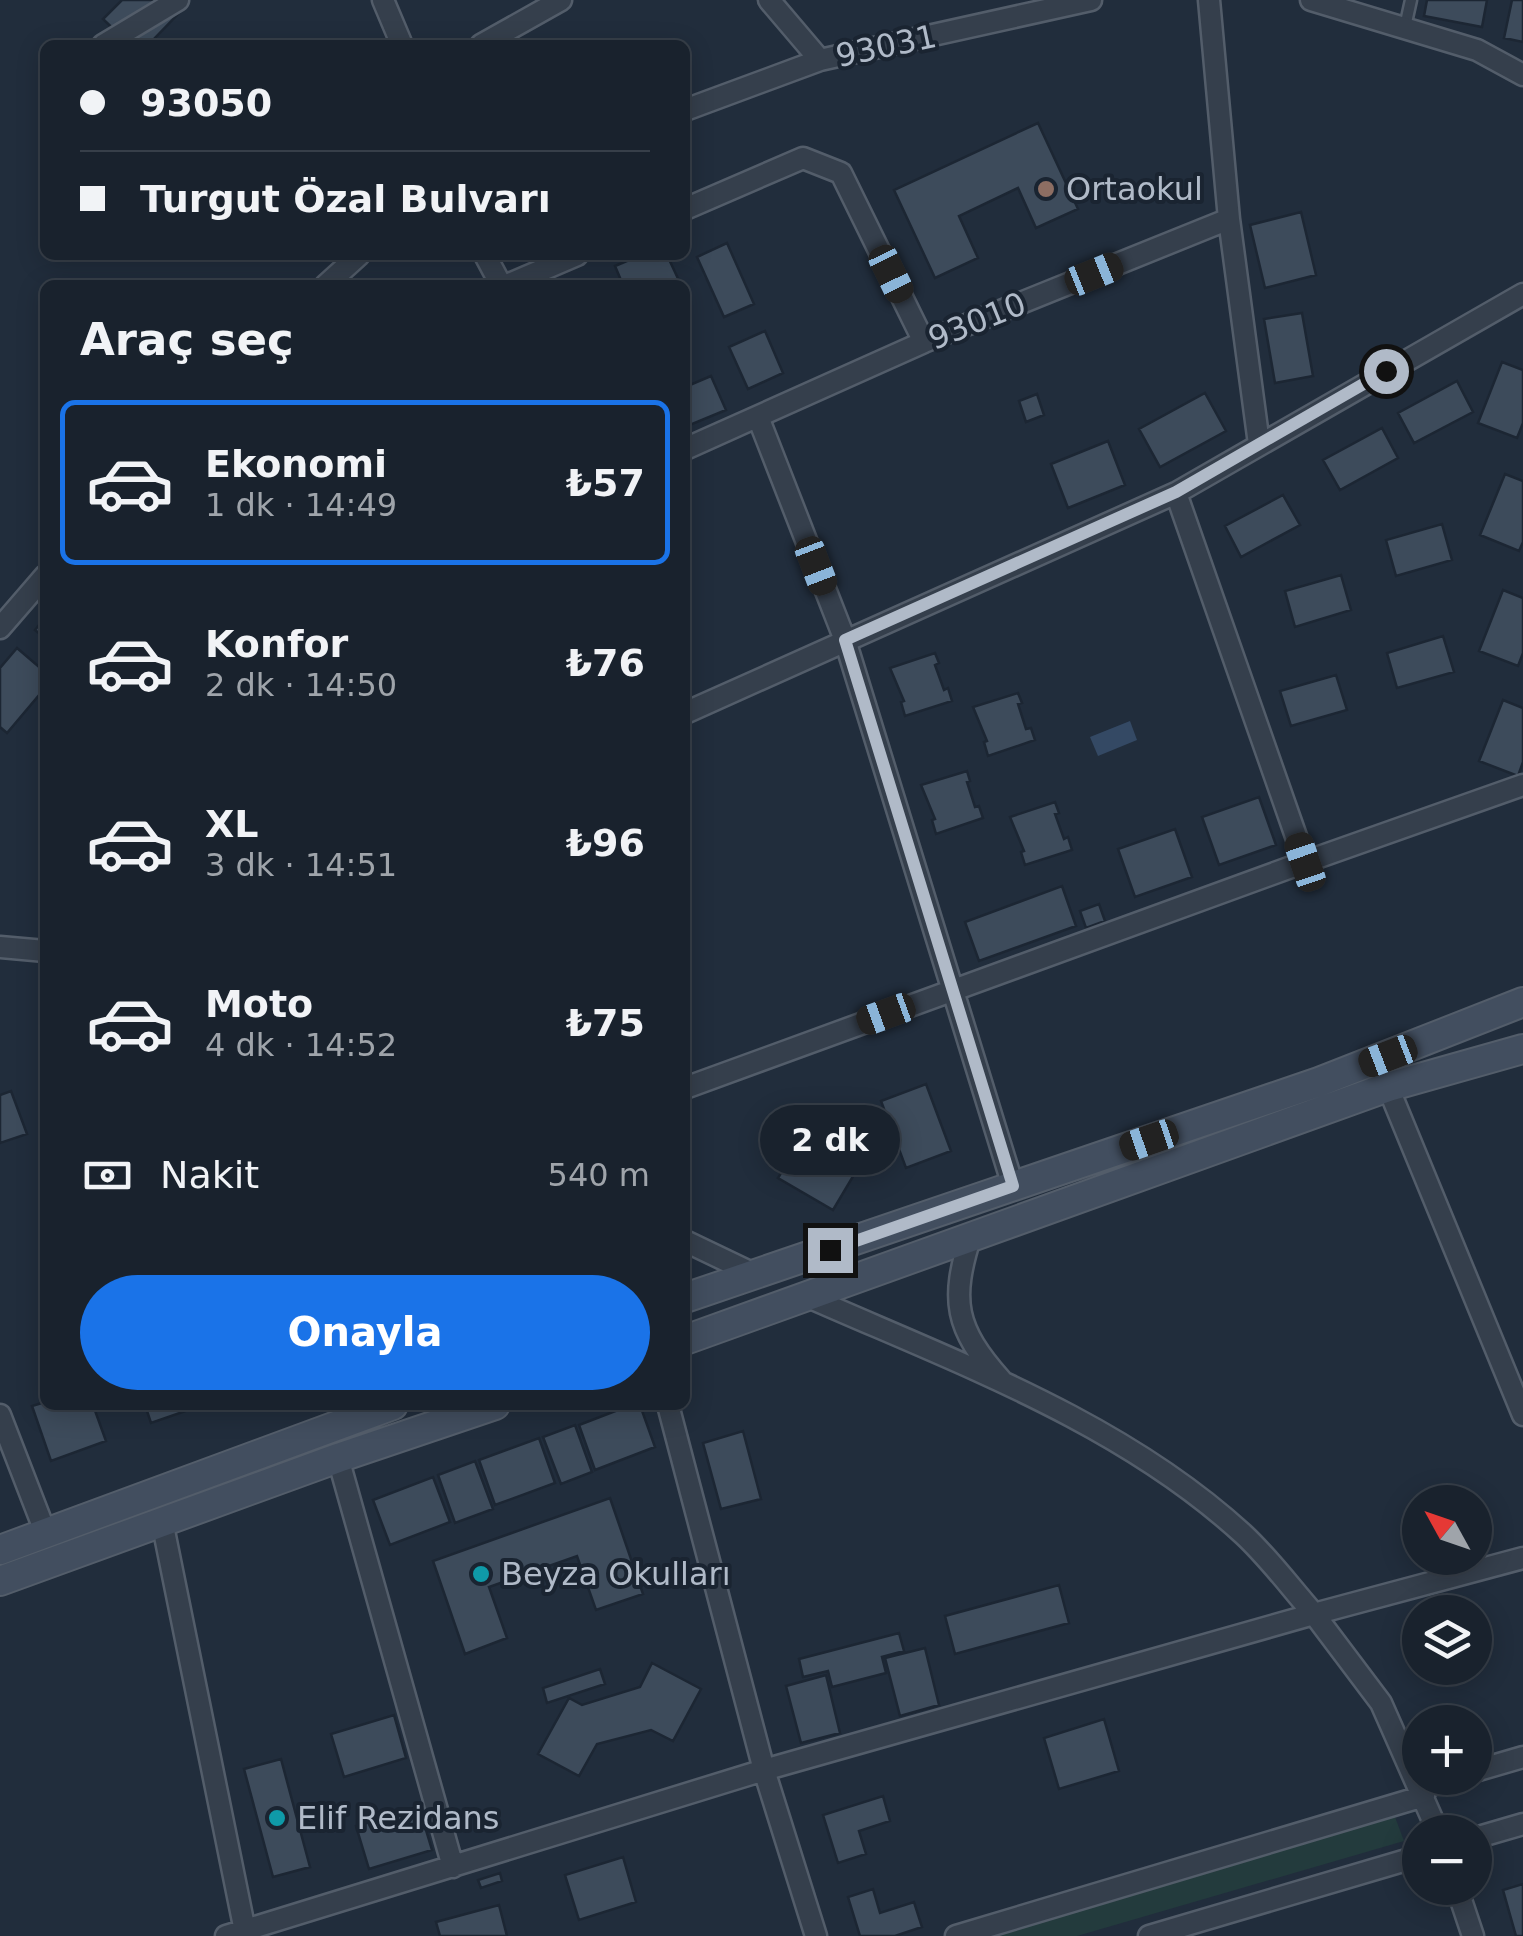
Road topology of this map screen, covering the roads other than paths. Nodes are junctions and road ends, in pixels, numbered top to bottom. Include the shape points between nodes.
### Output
1 (178, 0) edge
2 (383, 0) edge
3 (560, 0) edge
4 (769, 0) edge
5 (1091, 0) edge
6 (1209, 0) edge
7 (1311, 0) edge
8 (1411, 0) edge
9 (1405, 28) junction
10 (111, 40) edge
11 (400, 40) edge
12 (490, 40) edge
13 (820, 60) junction
14 (1523, 76) edge
15 (690, 108) edge
16 (690, 207) edge
17 (1229, 219) junction
18 (354, 260) edge
19 (565, 260) edge
20 (332, 280) edge
21 (516, 280) edge
22 (1523, 294) edge
23 (924, 342) junction
24 (758, 417) junction
25 (1259, 444) junction
26 (690, 446) edge
27 (1176, 492) junction
28 (40, 582) edge
29 (0, 628) edge
30 (845, 640) junction
31 (690, 712) edge
32 (1523, 785) edge
33 (1305, 862) junction
34 (0, 946) edge
35 (40, 950) edge
36 (954, 990) junction
37 (1523, 1002) edge
38 (1523, 1048) edge
39 (690, 1086) edge
40 (1388, 1087) junction
41 (1013, 1186) junction
42 (971, 1235) junction
43 (690, 1243) edge
44 (756, 1275) junction
45 (804, 1295) junction
46 (690, 1296) edge
47 (690, 1338) edge
48 (1006, 1385) junction
49 (380, 1410) edge
50 (481, 1410) edge
51 (669, 1410) edge
52 (0, 1415) edge
53 (1523, 1415) edge
54 (338, 1458) junction
55 (162, 1522) junction
56 (46, 1534) junction
57 (0, 1550) edge
58 (1523, 1558) edge
59 (0, 1581) edge
60 (1314, 1614) junction
61 (1402, 1749) edge
62 (1523, 1757) edge
63 (1492, 1766) edge
64 (764, 1770) junction
65 (1412, 1795) edge
66 (1523, 1824) edge
67 (1492, 1833) edge
68 (1402, 1861) edge
69 (453, 1867) junction
70 (1463, 1905) edge
71 (239, 1935) edge
72 (816, 1936) edge
73 (956, 1936) edge
74 (1150, 1936) edge
75 (1473, 1936) edge

1 - 10 street
2 - 11 street
3 - 12 street
4 - 13 street
5 - 13 street, 93031
6 - 17 street
7 - 9 street
8 - 9 lane
9 - 14 street via 1477,50
13 - 15 street, 93031
16 - 23 street via 803,158 840,172
17 - 23 street, 93010
17 - 25 street
18 - 20 street
19 - 21 street
22 - 25 street
23 - 24 street, 93010
24 - 26 street, 93010
24 - 30 street
25 - 27 street
27 - 30 street
27 - 33 street
28 - 29 street
30 - 31 street
30 - 36 street
32 - 33 street
33 - 36 street
34 - 35 street
36 - 39 street
36 - 41 street
37 - 41 main road via 1319,1082
38 - 40 main road
40 - 42 main road
40 - 53 street
41 - 44 main road
42 - 45 main road
42 - 48 street via 957,1278 961,1314 975,1350
43 - 44 street
44 - 46 main road
45 - 47 main road
45 - 48 street
48 - 60 street via 1138,1453 1244,1534
49 - 56 main road
50 - 54 main road
51 - 64 street
52 - 56 street
54 - 55 main road
54 - 69 street
55 - 59 main road
55 - 71 street
56 - 57 main road
58 - 60 street
60 - 61 street via 1381,1703
60 - 64 street
62 - 63 street
64 - 69 street
64 - 72 street
65 - 73 street
66 - 67 street
68 - 74 street
69 - 71 street
70 - 75 street

